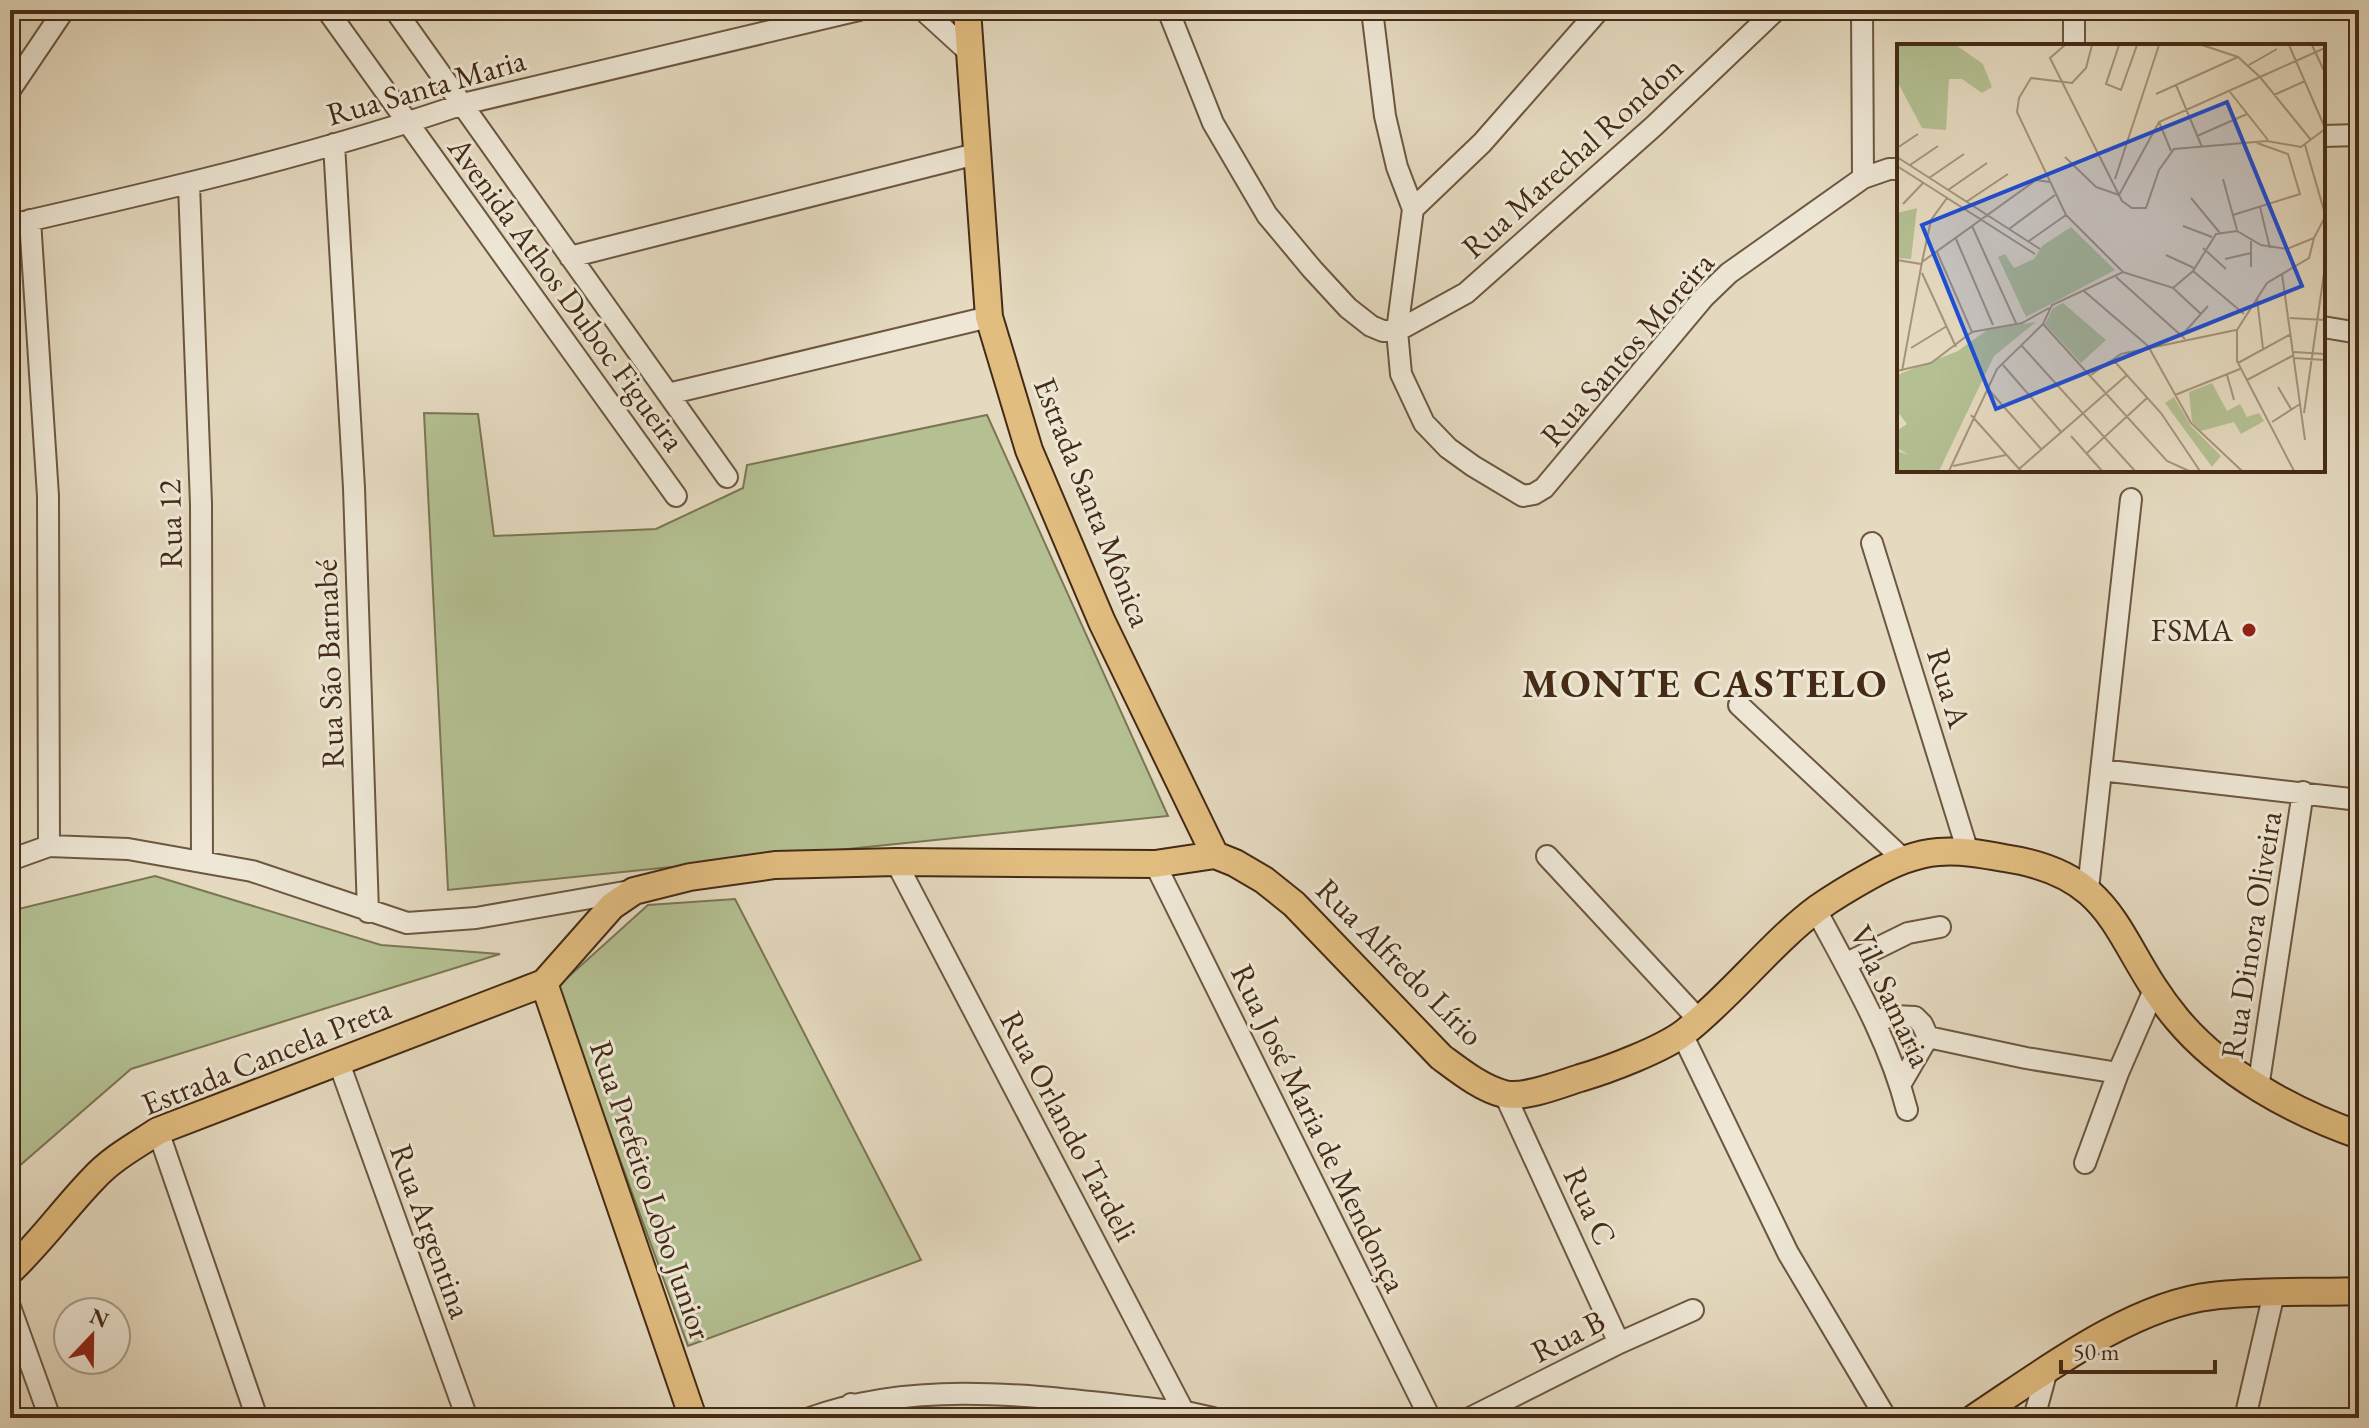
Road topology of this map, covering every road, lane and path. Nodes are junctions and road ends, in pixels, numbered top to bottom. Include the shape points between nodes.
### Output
1 (64, 10) edge
2 (327, 10) edge
3 (395, 10) edge
4 (859, 10) edge
5 (923, 10) edge
6 (967, 10) edge
7 (1168, 10) edge
8 (1372, 10) edge
9 (1599, 10) edge
10 (1776, 10) edge
11 (1862, 10) edge
12 (2074, 10) edge
13 (2074, 44) edge
14 (969, 52) junction
15 (10, 90) edge
16 (463, 104) junction
17 (406, 124) junction
18 (2359, 135) edge
19 (2325, 136) edge
20 (334, 144) junction
21 (976, 154) junction
22 (1897, 169) edge
23 (1863, 178) junction
24 (189, 185) junction
25 (1413, 209) junction
26 (20, 223) edge
27 (570, 257) junction
28 (989, 317) junction
29 (2325, 327) edge
30 (1397, 331) junction
31 (2359, 333) edge
32 (668, 394) junction
33 (727, 477) dead end
34 (676, 496) dead end
35 (2131, 499) dead end
36 (1872, 543) dead end
37 (1739, 705) dead end
38 (2101, 770) junction
39 (2303, 792) junction
40 (2359, 800) edge
41 (49, 846) junction
42 (1968, 852) junction
43 (1215, 855) junction
44 (1547, 856) dead end
45 (1903, 859) junction
46 (10, 860) edge
47 (202, 861) junction
48 (896, 862) junction
49 (1155, 864) junction
50 (2088, 889) junction
51 (634, 891) junction
52 (1816, 910) junction
53 (368, 912) junction
54 (1940, 927) dead end
55 (1845, 964) junction
56 (544, 983) junction
57 (2154, 990) junction
58 (1874, 1021) junction
59 (1690, 1027) junction
60 (1928, 1037) junction
61 (339, 1063) junction
62 (2118, 1073) junction
63 (1900, 1085) junction
64 (2258, 1088) junction
65 (1505, 1095) junction
66 (1907, 1110) dead end
67 (158, 1131) junction
68 (2359, 1135) edge
69 (2085, 1163) dead end
70 (10, 1271) edge
71 (2359, 1291) edge
72 (2274, 1293) junction
73 (10, 1307) edge
74 (1693, 1310) dead end
75 (1619, 1343) junction
76 (2047, 1370) junction
77 (851, 1404) junction
78 (1186, 1415) edge
79 (50, 1418) edge
80 (257, 1418) edge
81 (467, 1418) edge
82 (693, 1418) edge
83 (810, 1418) edge
84 (887, 1418) edge
85 (1213, 1418) edge
86 (1430, 1418) edge
87 (1470, 1418) edge
88 (1886, 1418) edge
89 (1974, 1418) edge
90 (2034, 1418) edge
91 (2245, 1418) edge

1 - 15 street
2 - 17 street, Avenida Athos Duboc Figueira
3 - 16 street, Avenida Athos Duboc Figueira
4 - 16 street, Rua Santa Maria
5 - 14 street
6 - 14 main road, Estrada Santa Mônica
7 - 30 street via 1213,123 1267,215 1348,308 1377,330
8 - 25 street via 1385,116
9 - 25 street via 1482,143
10 - 30 street, Rua Marechal Rondon via 1466,293
11 - 23 street
12 - 13 street
14 - 21 main road, Estrada Santa Mônica
16 - 17 street, Rua Santa Maria
16 - 27 street, Avenida Athos Duboc Figueira
17 - 20 street, Rua Santa Maria
17 - 34 street, Avenida Athos Duboc Figueira
18 - 19 street
20 - 24 street, Rua Santa Maria
20 - 53 street, Rua São Barnabé via 354,488
21 - 27 street
21 - 28 main road, Estrada Santa Mônica
22 - 23 street, Rua Santos Moreira
23 - 30 street, Rua Santos Moreira via 1729,273 1704,297 1534,494 1523,496 1473,466 1424,423 1401,374
24 - 26 street, Rua Santa Maria
24 - 47 street, Rua 12 via 201,504
25 - 30 street
26 - 41 street via 48,496
27 - 32 street, Avenida Athos Duboc Figueira
28 - 32 street
28 - 43 main road, Estrada Santa Mônica via 1029,450 1102,622
29 - 31 street
32 - 33 street, Avenida Athos Duboc Figueira
35 - 38 street
36 - 42 street, Rua A
37 - 45 street
38 - 39 street
38 - 50 street
39 - 40 street
39 - 64 street, Rua Dinora Oliveira
41 - 46 street
41 - 47 street via 128,849
42 - 45 main road
42 - 50 main road via 2024,861
43 - 49 main road
43 - 65 main road, Rua Alfredo Lírio via 1264,880 1294,904 1441,1057
44 - 59 street
45 - 52 main road
47 - 53 street via 295,883
48 - 49 main road
48 - 51 main road via 775,865
48 - 78 street, Rua Orlando Tardeli
49 - 86 street, Rua José Maria de Mendonça
50 - 57 main road via 2125,936
51 - 53 street via 437,922 407,923
51 - 56 main road via 612,906
52 - 55 street, Vila Samaria
52 - 59 main road
54 - 55 street via 1908,933
55 - 58 street, Vila Samaria
56 - 61 main road, Estrada Cancela Preta
56 - 82 main road, Rua Prefeito Lobo Junior
57 - 62 street
57 - 64 main road via 2205,1047
58 - 60 street via 1915,1017
58 - 63 street, Vila Samaria
59 - 65 main road via 1609,1069
59 - 88 street via 1788,1253
60 - 62 street
60 - 63 street
61 - 67 main road, Estrada Cancela Preta
61 - 81 street, Rua Argentina
62 - 69 street
63 - 66 street, Vila Samaria
64 - 68 main road
65 - 75 street, Rua C
67 - 70 main road, Estrada Cancela Preta via 94,1177
67 - 80 street
71 - 72 main road
72 - 76 main road via 2174,1304 2130,1322
72 - 91 street
73 - 79 street
74 - 75 street, Rua B
75 - 87 street, Rua B
76 - 89 main road
76 - 90 street
77 - 78 street via 920,1394 978,1394
77 - 83 street
77 - 84 street
78 - 85 street

